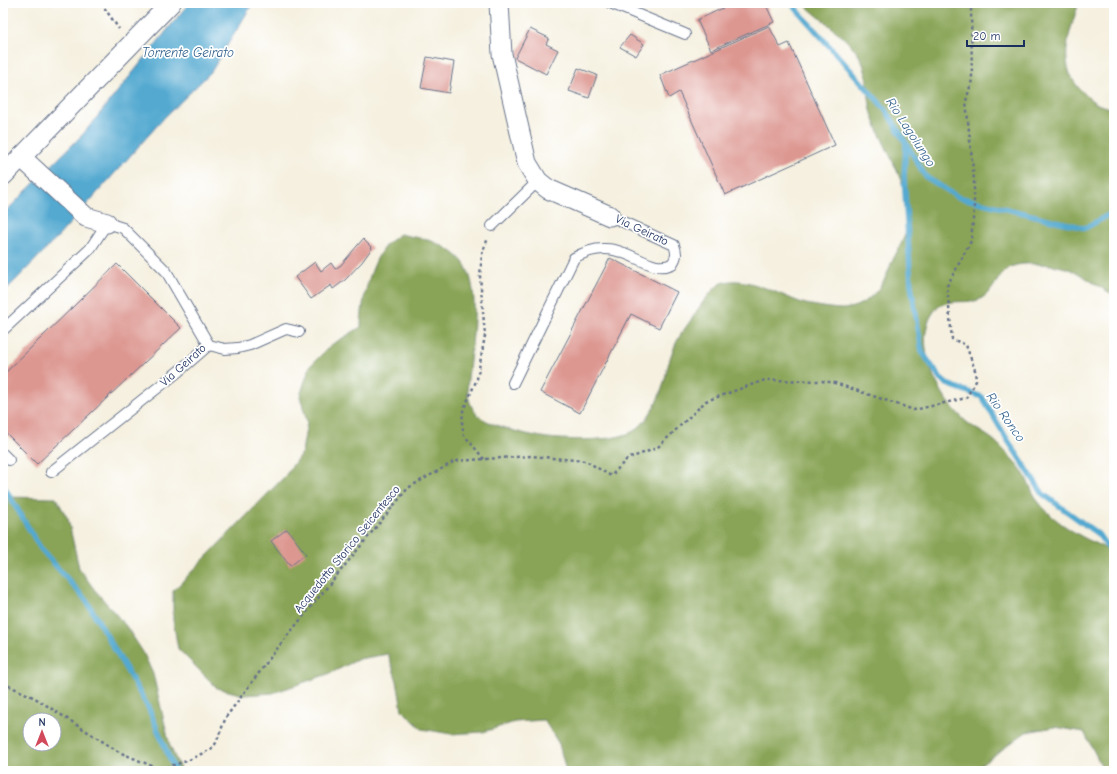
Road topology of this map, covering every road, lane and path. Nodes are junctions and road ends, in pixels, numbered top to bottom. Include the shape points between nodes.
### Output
1 (102, 3) edge
2 (171, 3) edge
3 (500, 3) edge
4 (610, 3) edge
5 (968, 3) edge
6 (684, 34) dead end
7 (130, 45) junction
8 (21, 157) junction
9 (3, 176) edge
10 (538, 181) junction
11 (610, 216) joint
12 (107, 223) junction
13 (492, 226) joint
14 (3, 330) edge
15 (300, 332) dead end
16 (209, 345) junction
17 (513, 383) dead end
18 (485, 459) junction
19 (52, 472) dead end
20 (3, 683) edge

1 - 7 path
2 - 7 street
3 - 10 street via 502,54 526,158
4 - 6 lane
5 - 18 path, Acquedotto Storico Seicentesco via 971,8 972,80 966,101 974,180 974,209 971,241 947,286 952,339 966,345 975,370 976,381 966,398 914,410 835,383 765,380 706,401 658,448 627,459 611,476 586,461 531,456
7 - 8 street
8 - 9 street
8 - 12 street, Via Geirato via 86,217
10 - 11 street, Via Geirato via 562,196
10 - 13 lane
11 - 17 lane, Via Geirato via 674,246 676,259 672,264 660,267 608,248 584,252 574,258
12 - 14 lane via 90,249
12 - 16 lane, Via Geirato via 123,228 166,271
13 - 18 path via 482,254 480,276 485,336 477,379 463,411 462,425 464,435
15 - 16 lane via 286,330 238,348 225,349
16 - 19 lane, Via Geirato
18 - 20 path, Acquedotto Storico Seicentesco via 455,461 408,488 279,646 226,717 216,742 211,748 187,761 160,769 152,766 119,752 35,698

